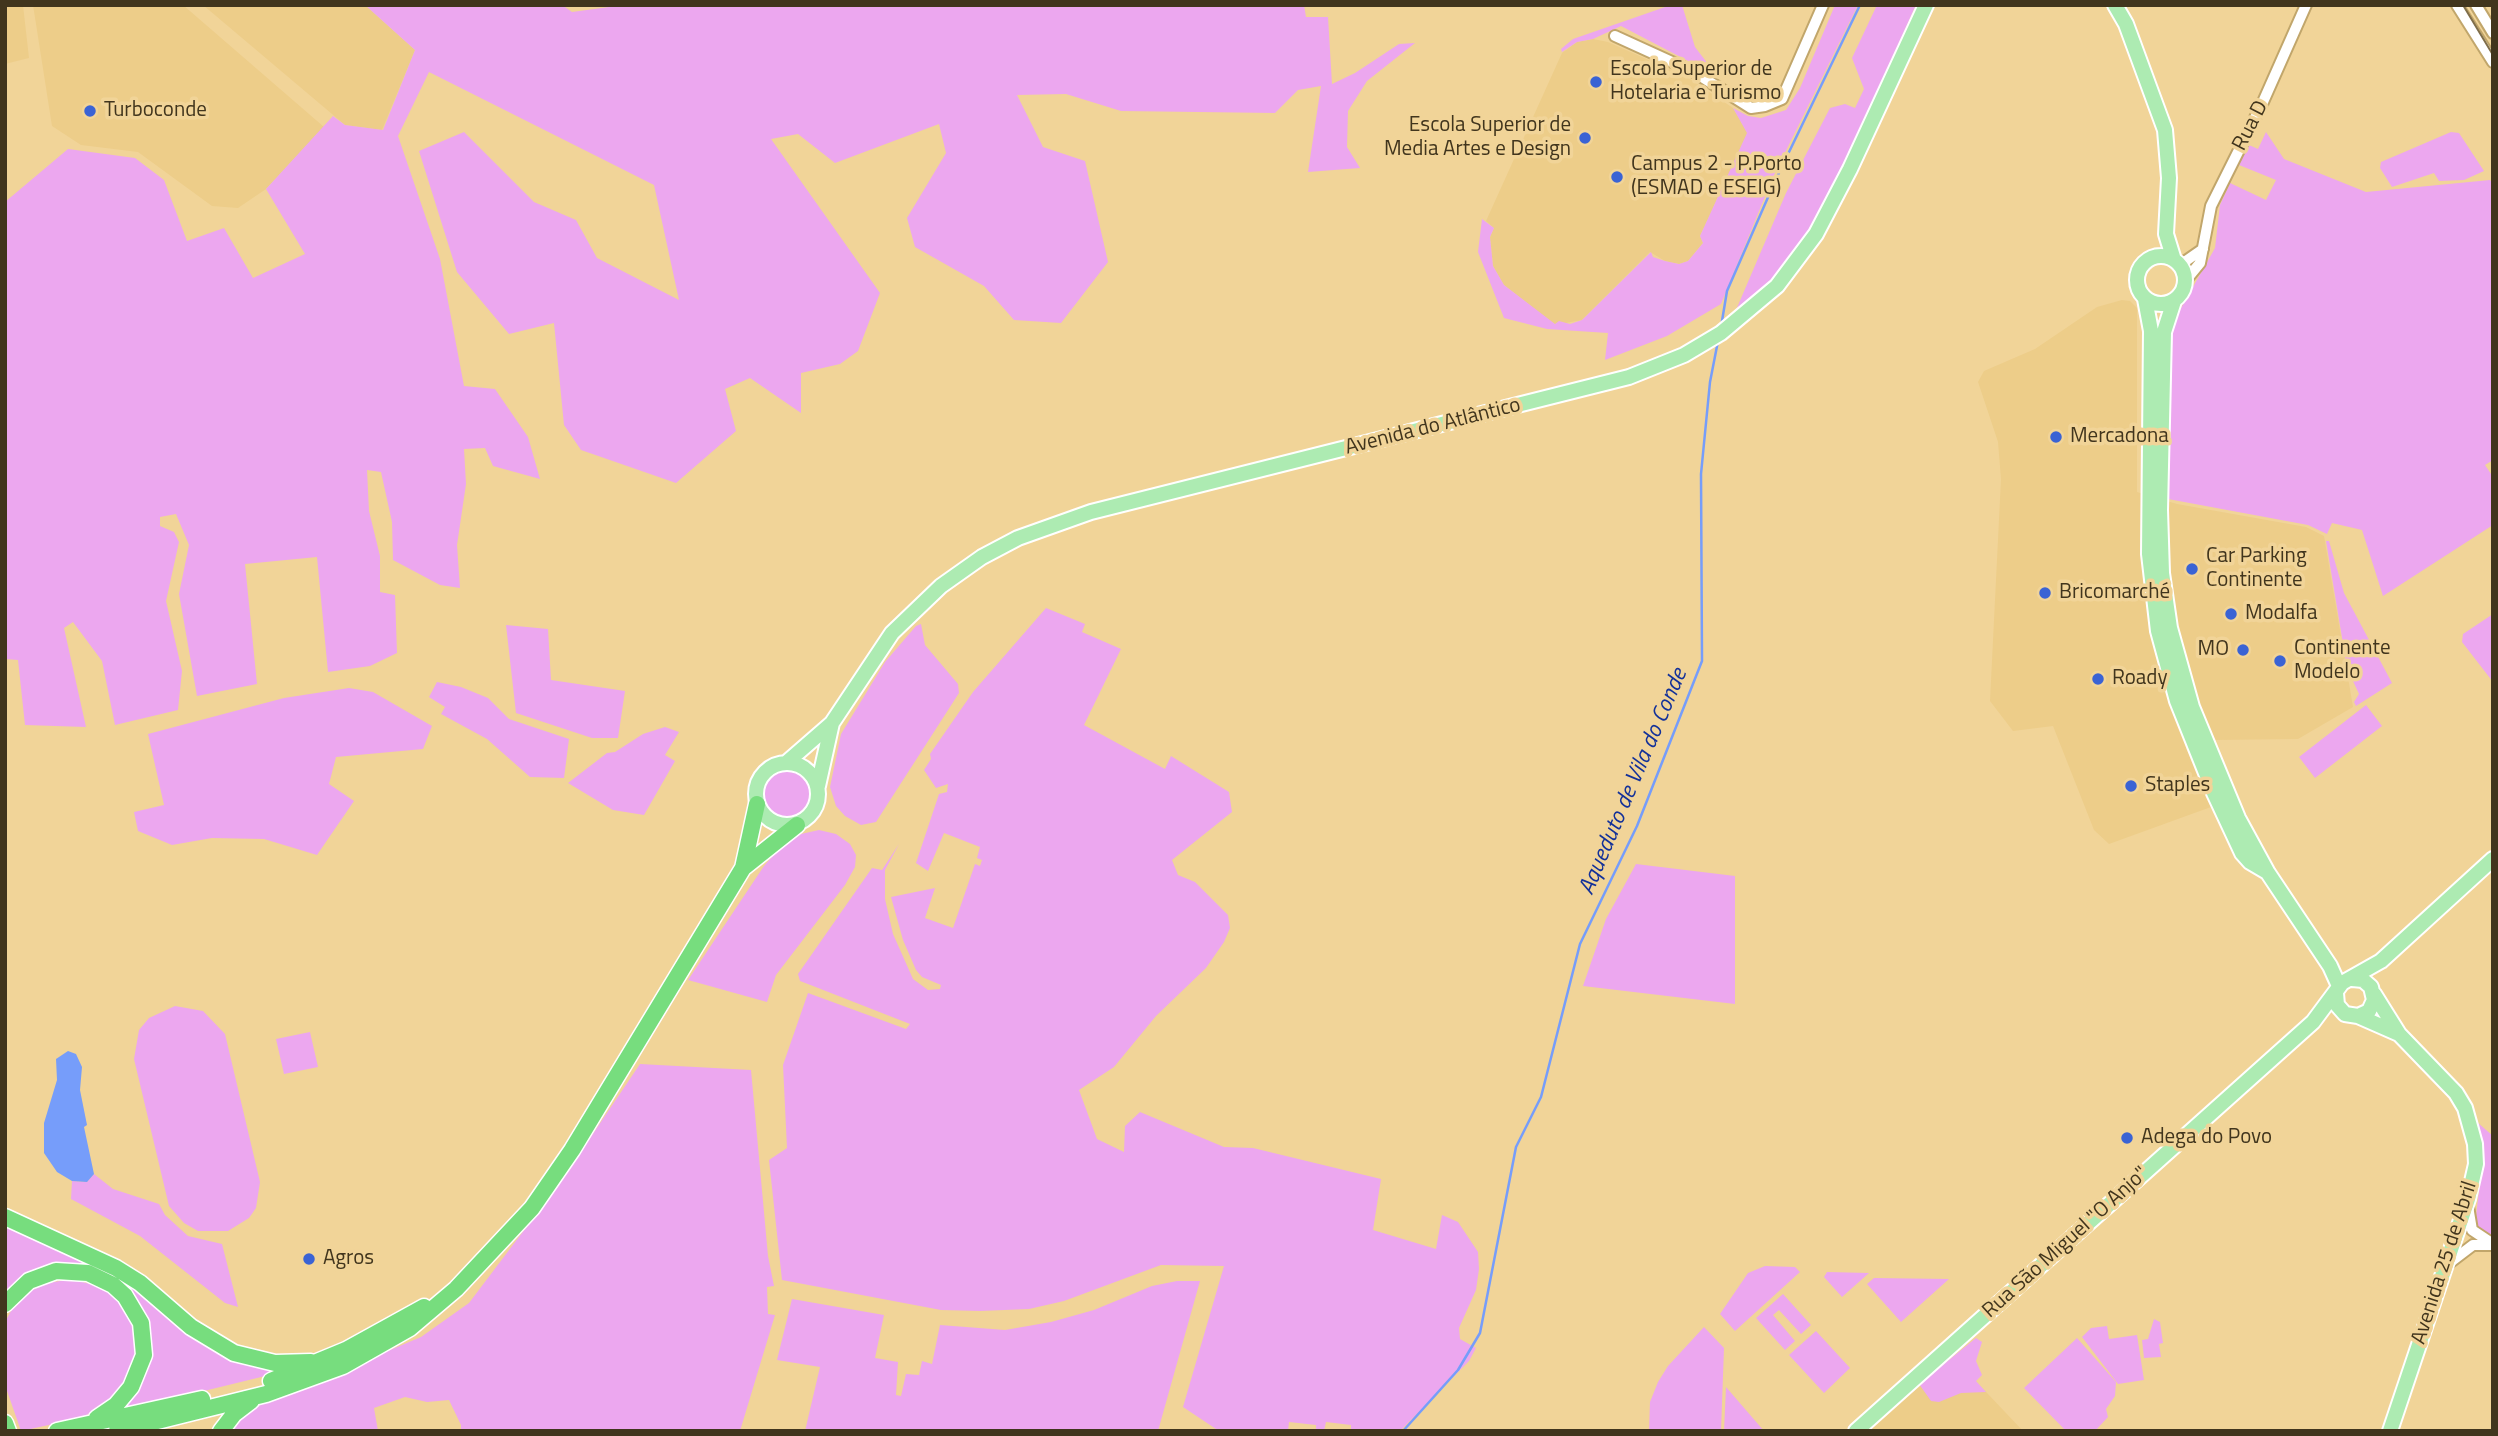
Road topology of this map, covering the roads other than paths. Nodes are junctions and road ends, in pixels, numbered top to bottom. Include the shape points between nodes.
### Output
1 (1823, 5) edge
2 (1926, 5) edge
3 (2115, 5) edge
4 (2306, 5) edge
5 (2457, 5) edge
6 (2476, 5) edge
7 (2493, 33) edge
8 (1615, 36) dead end
9 (2493, 62) edge
10 (2166, 233) junction
11 (2203, 249) junction
12 (2151, 258) junction
13 (2177, 262) junction
14 (2186, 280) junction
15 (2146, 299) junction
16 (2174, 301) junction
17 (832, 723) junction
18 (786, 763) junction
19 (818, 786) junction
20 (757, 804) junction
21 (797, 825) junction
22 (2493, 859) edge
23 (743, 868) junction
24 (2268, 873) junction
25 (2381, 961) junction
26 (2344, 984) junction
27 (2372, 991) junction
28 (2354, 1016) junction
29 (2313, 1022) junction
30 (2399, 1034) junction
31 (2468, 1199) junction
32 (5, 1216) edge
33 (2493, 1245) edge
34 (2446, 1266) junction
35 (470, 1276) junction
36 (5, 1304) edge
37 (327, 1359) junction
38 (266, 1394) junction
39 (5, 1423) edge
40 (83, 1425) junction
41 (8, 1431) edge
42 (57, 1431) edge
43 (117, 1431) edge
44 (220, 1431) edge
45 (1856, 1431) edge
46 (2390, 1431) edge

1 - 8 street via 1782,99 1765,106 1751,108 1694,72
2 - 17 main road, Avenida do Atlântico via 1816,234 1777,286 1721,333 1666,363 1609,383 1116,506 1018,538 982,557 924,600 876,654
3 - 10 main road via 2126,23 2165,130 2169,178
4 - 11 street, Rua D via 2211,206
5 - 9 street
6 - 7 street
10 - 12 main road
10 - 13 main road
11 - 13 street
11 - 14 street, Rua D via 2200,263
12 - 13 main road via 2167,256
12 - 15 main road via 2137,276 2139,292
13 - 14 main road
14 - 16 main road
15 - 16 main road via 2159,305
15 - 24 main road via 2151,331 2149,554 2158,631 2177,701 2214,793 2242,853
16 - 24 main road via 2164,332 2160,510 2166,604 2182,674 2208,752
17 - 18 main road
17 - 19 main road
18 - 19 main road via 805,769
18 - 20 main road via 762,776 755,794
19 - 21 main road via 812,812
20 - 21 main road via 769,820
20 - 23 highway
21 - 23 highway
22 - 25 main road, Rua São Miguel "O Anjo"
23 - 35 highway via 558,1170 516,1227
24 - 26 main road
25 - 26 main road, Rua São Miguel "O Anjo"
25 - 27 main road
26 - 27 main road via 2362,980
26 - 28 main road via 2340,1010
26 - 29 main road, Rua São Miguel "O Anjo"
27 - 28 main road via 2369,1011
27 - 30 main road, Avenida 25 de Abril
28 - 29 main road
28 - 30 main road, Avenida 25 de Abril
29 - 45 main road, Rua São Miguel "O Anjo"
30 - 31 main road, Avenida 25 de Abril via 2465,1108 2476,1164
31 - 33 street via 2472,1230
31 - 34 main road, Avenida 25 de Abril
32 - 37 highway via 116,1268 191,1327 234,1353 275,1363
33 - 34 street via 2464,1248
34 - 46 main road, Avenida 25 de Abril
35 - 37 highway via 408,1317
35 - 38 highway via 432,1311 376,1350
36 - 40 highway via 29,1281 72,1270 113,1284 135,1310 144,1338 139,1373 117,1405
37 - 40 highway via 242,1389
38 - 43 highway
38 - 44 highway via 234,1414
39 - 41 highway
40 - 42 highway

